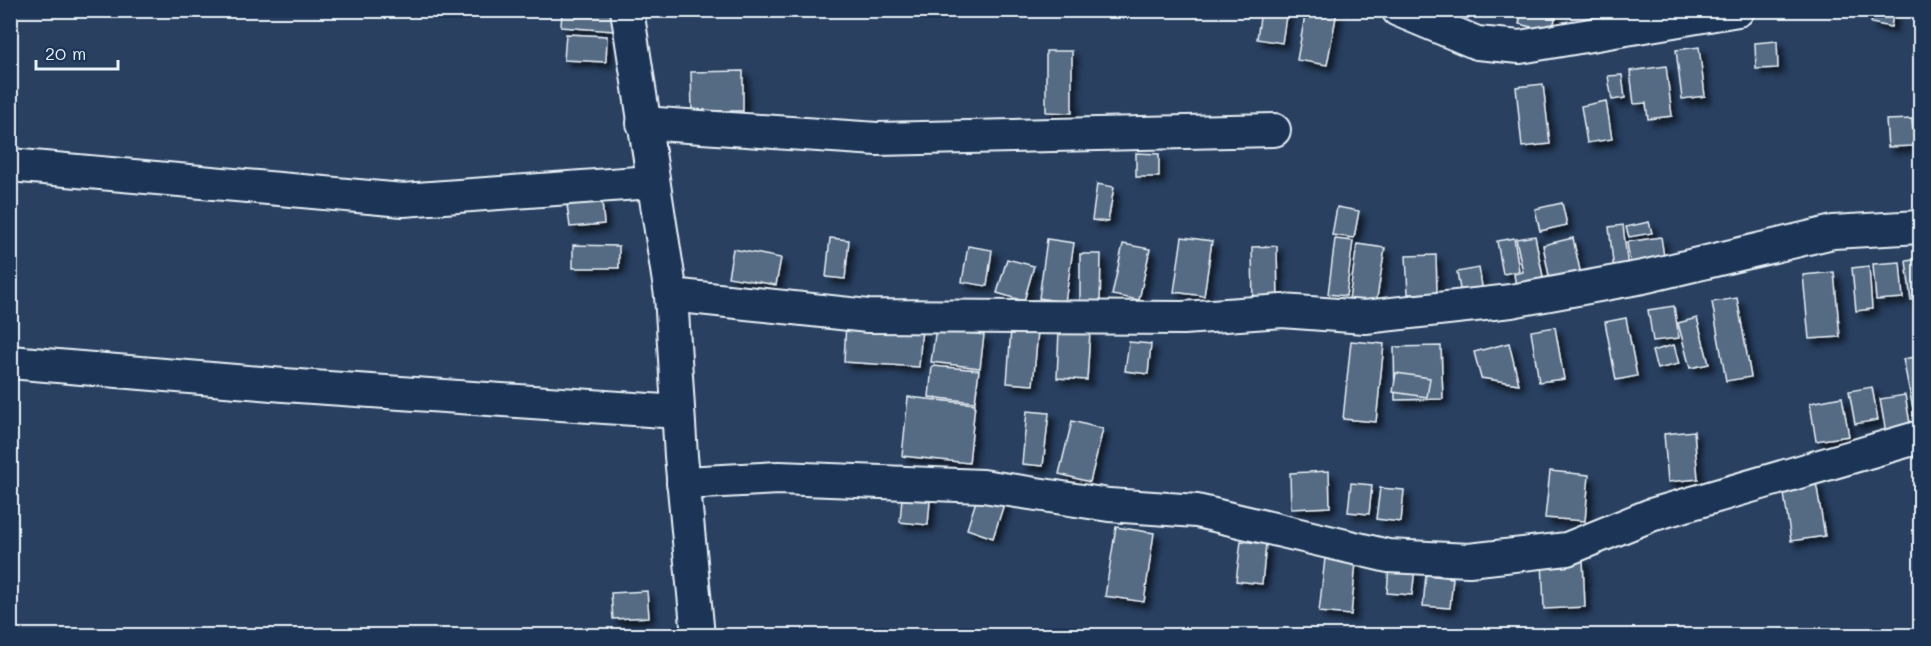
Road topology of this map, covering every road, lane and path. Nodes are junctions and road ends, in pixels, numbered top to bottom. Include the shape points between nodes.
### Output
1 (627, 10) edge
2 (1398, 10) edge
3 (1738, 10) edge
4 (643, 123) junction
5 (1274, 130) dead end
6 (10, 165) edge
7 (652, 182) junction
8 (1920, 227) edge
9 (671, 295) junction
10 (10, 362) edge
11 (678, 412) junction
12 (1920, 437) edge
13 (683, 483) junction
14 (698, 636) edge

1 - 4 street
2 - 3 street via 1478,43 1520,47
4 - 5 street via 878,139
4 - 7 street
6 - 7 street via 403,200
7 - 9 street
8 - 9 street via 1833,232 1643,277 1511,301 1365,317 1282,311 1184,318 868,316
9 - 11 street
10 - 11 street
11 - 13 street
12 - 13 street via 1651,515 1567,549 1469,560 1388,556 1197,511 1109,505 983,486 779,478
13 - 14 street

